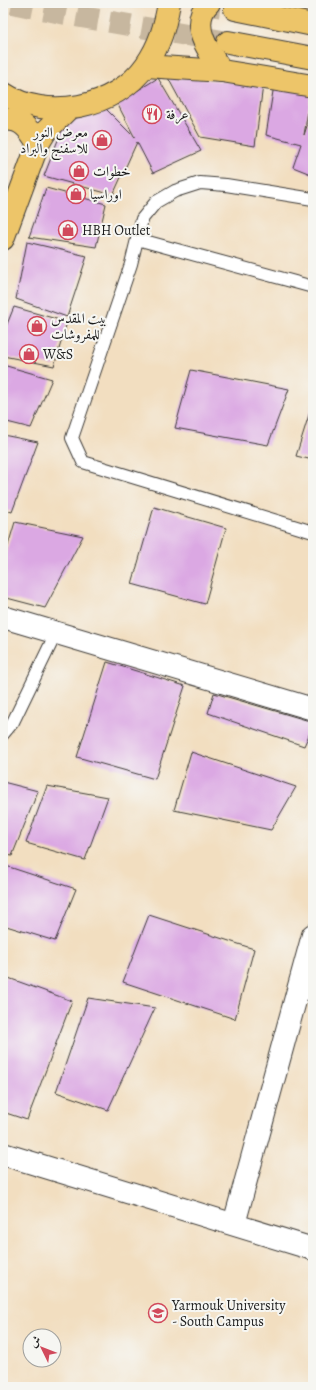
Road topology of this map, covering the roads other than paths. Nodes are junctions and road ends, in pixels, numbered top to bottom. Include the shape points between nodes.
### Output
1 (169, 3) edge
2 (209, 3) edge
3 (235, 9) tunnel mouth
4 (313, 25) edge
5 (228, 42) tunnel mouth
6 (313, 58) edge
7 (146, 66) junction
8 (222, 72) junction
9 (313, 86) edge
10 (3, 93) edge
11 (70, 108) junction
12 (3, 120) edge
13 (38, 144) junction
14 (313, 199) edge
15 (3, 239) edge
16 (137, 239) junction
17 (313, 287) edge
18 (313, 532) edge
19 (3, 618) edge
20 (56, 633) junction
21 (313, 709) edge
22 (3, 734) edge
23 (313, 935) edge
24 (305, 993) edge
25 (3, 1154) edge
26 (234, 1224) junction
27 (313, 1249) edge

1 - 7 main road via 163,34
2 - 8 main road via 204,8 200,20 202,34 206,47
3 - 4 main road
5 - 6 main road
7 - 8 main road
7 - 11 main road via 124,87 98,101
8 - 9 main road
10 - 11 main road via 39,107
11 - 13 main road via 46,131
12 - 13 main road via 18,121 25,125 31,130
13 - 15 main road
14 - 16 lane via 200,183 175,191 156,202 142,219
16 - 17 lane
16 - 18 lane via 131,264 72,438 83,462
19 - 20 street
20 - 21 street
20 - 22 lane via 13,722
23 - 24 street
24 - 26 street
25 - 26 street
26 - 27 street

